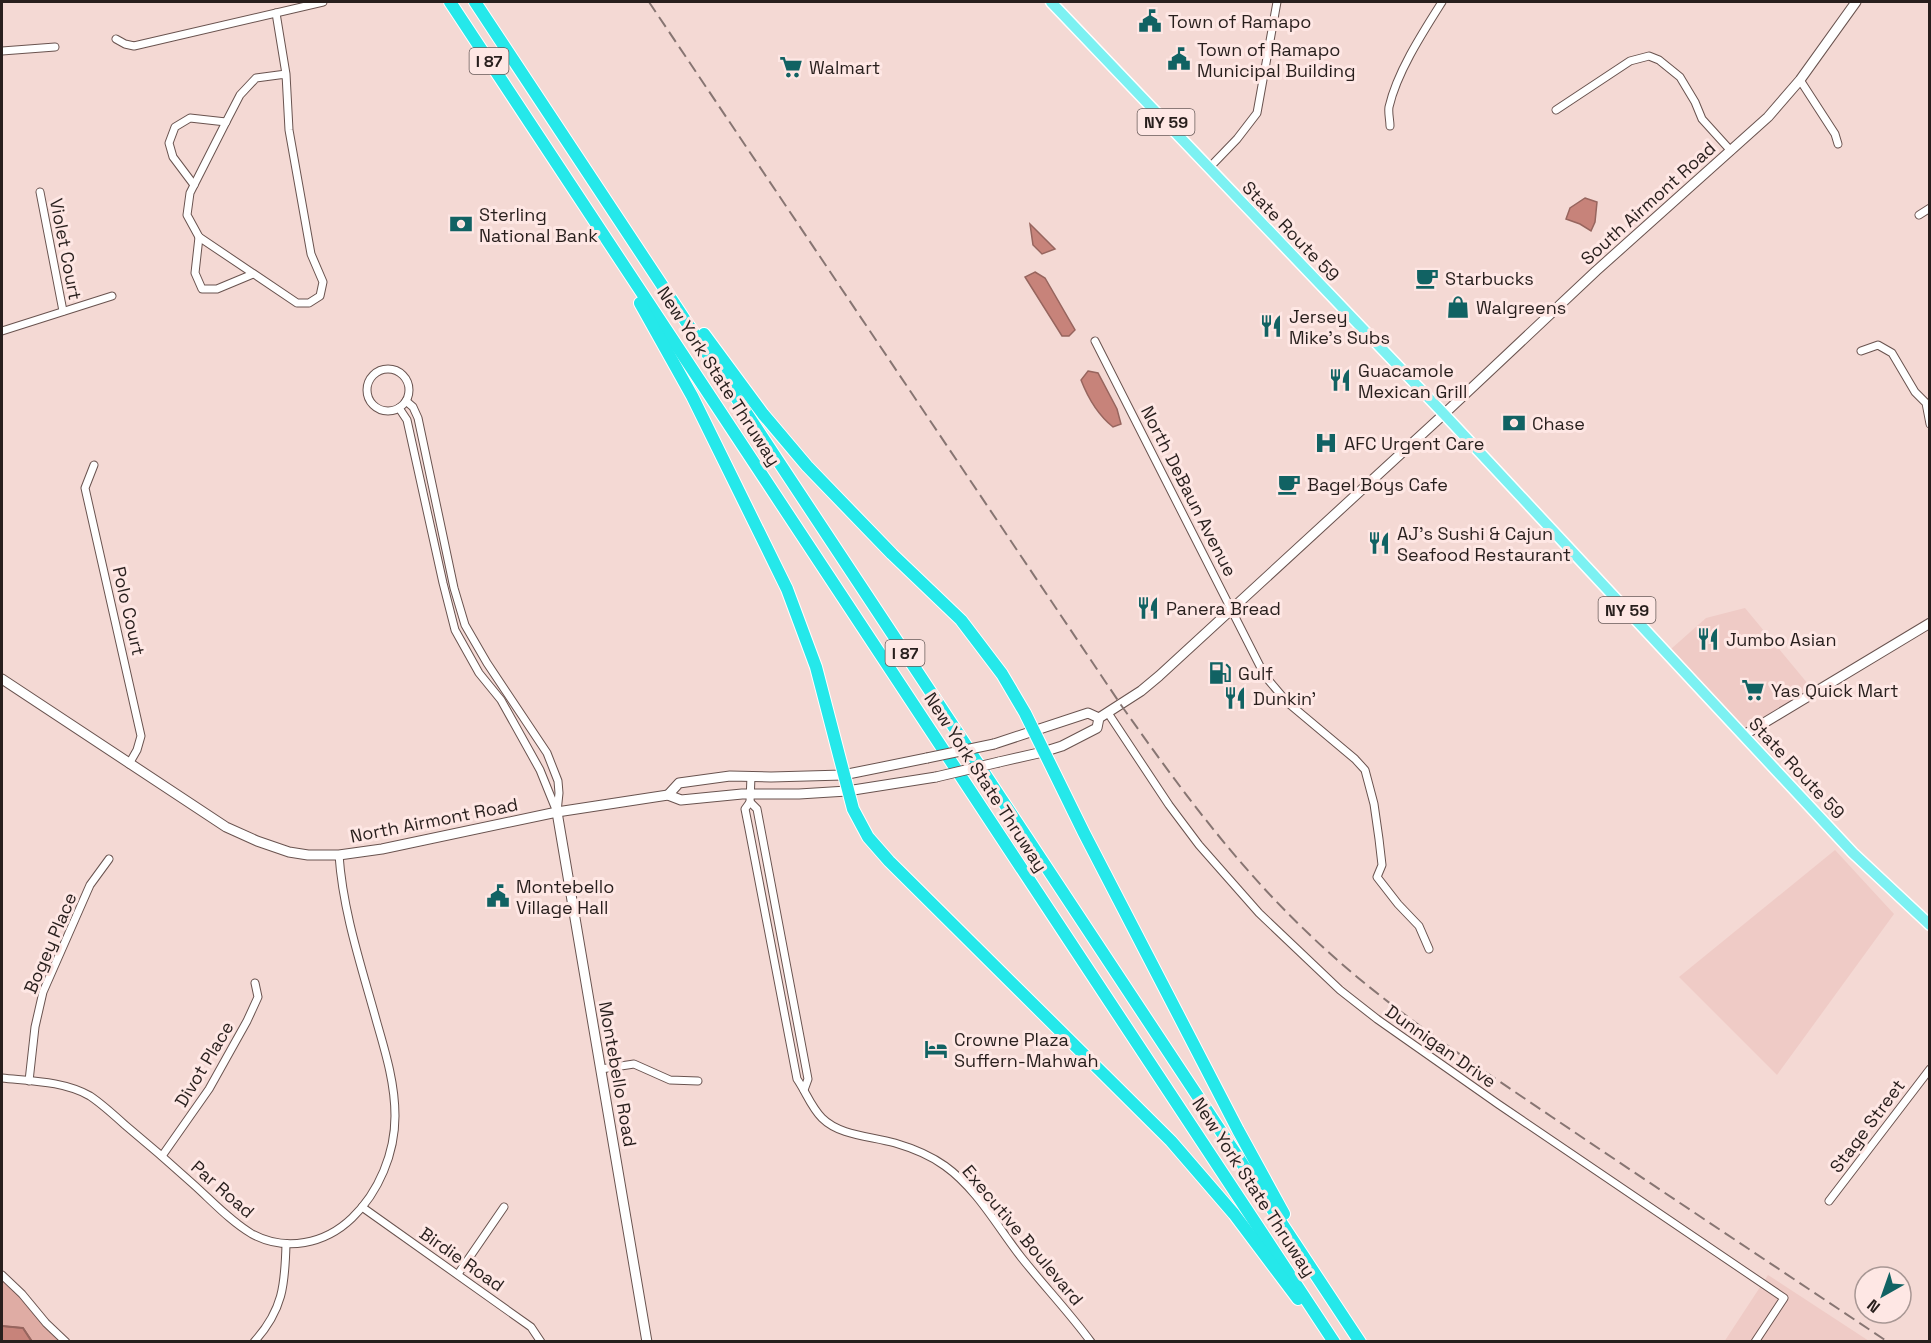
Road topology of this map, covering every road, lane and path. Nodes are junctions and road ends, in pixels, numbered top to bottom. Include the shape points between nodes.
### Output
1 (323, 2) edge
2 (450, 2) edge
3 (475, 2) edge
4 (1051, 2) edge
5 (1277, 2) edge
6 (1442, 2) edge
7 (1856, 2) edge
8 (276, 13) junction
9 (116, 39) dead end
10 (55, 47) dead end
11 (2, 51) edge
12 (286, 74) junction
13 (1800, 80) junction
14 (1556, 110) dead end
15 (226, 122) junction
16 (1390, 126) dead end
17 (1838, 144) dead end
18 (1731, 151) junction
19 (1209, 168) junction
20 (195, 185) junction
21 (40, 192) dead end
22 (601, 192) junction
23 (583, 203) junction
24 (1929, 208) edge
25 (1919, 215) dead end
26 (199, 237) junction
27 (253, 274) junction
28 (112, 296) dead end
29 (63, 311) junction
30 (2, 331) edge
31 (1095, 341) dead end
32 (1861, 351) dead end
33 (406, 401) junction
34 (1928, 402) edge
35 (399, 408) junction
36 (1444, 414) junction
37 (1929, 424) edge
38 (94, 465) dead end
39 (434, 494) junction
40 (424, 496) junction
41 (1231, 609) junction
42 (1929, 623) edge
43 (466, 627) junction
44 (455, 630) junction
45 (2, 679) edge
46 (509, 694) junction
47 (501, 700) junction
48 (1104, 715) junction
49 (1034, 732) junction
50 (1744, 735) junction
51 (1043, 752) junction
52 (129, 764) junction
53 (843, 775) junction
54 (751, 776) junction
55 (847, 791) junction
56 (668, 795) junction
57 (750, 798) junction
58 (557, 812) junction
59 (339, 855) junction
60 (110, 859) dead end
61 (1929, 925) edge
62 (1429, 949) dead end
63 (255, 983) dead end
64 (601, 1069) junction
65 (1929, 1069) edge
66 (2, 1078) edge
67 (29, 1081) junction
68 (698, 1081) dead end
69 (804, 1090) junction
70 (162, 1156) junction
71 (1829, 1201) dead end
72 (362, 1207) junction
73 (504, 1207) dead end
74 (286, 1244) junction
75 (458, 1274) junction
76 (2, 1275) edge
77 (1335, 1304) junction
78 (66, 1341) edge
79 (254, 1341) edge
80 (541, 1341) edge
81 (647, 1341) edge
82 (1091, 1341) edge
83 (1329, 1341) edge
84 (1335, 1341) edge
85 (1360, 1341) edge
86 (1755, 1341) edge

1 - 8 street
2 - 23 highway, New York State Thruway / I 87
3 - 22 highway, New York State Thruway / I 87
4 - 19 main road, State Route 59 / NY 59
5 - 19 street via 1257,113
6 - 16 street via 1401,75 1388,109
7 - 13 street, South Airmont Road
8 - 9 street via 134,46
8 - 12 street
10 - 11 street
12 - 15 street via 256,78 240,95
12 - 27 street via 289,132 311,254 323,282 320,296 309,303 297,303
13 - 17 street
13 - 18 street, South Airmont Road
14 - 18 street via 1630,61 1649,56 1680,77 1702,119
15 - 20 street
15 - 20 street via 190,118 175,128 169,143 173,157
18 - 36 street, South Airmont Road
19 - 36 main road, State Route 59 / NY 59
20 - 26 street via 187,215
21 - 29 street, Violet Court
22 - 49 highway via 784,439 974,636 1013,692
22 - 77 highway, New York State Thruway / I 87
23 - 53 highway via 692,396 787,589 816,667
23 - 84 highway, New York State Thruway / I 87
24 - 25 street
26 - 27 street
26 - 27 street via 195,273 202,289 217,289
28 - 29 street
29 - 30 street
31 - 41 street, North DeBaun Avenue
32 - 34 street via 1878,345 1892,353 1915,392
33 - 35 street
33 - 35 street via 409,387 403,375 389,368 374,374 367,385 373,405 386,411
33 - 39 street via 418,418
34 - 37 street
35 - 40 street via 407,420
36 - 41 street, North Airmont Road
36 - 50 main road, State Route 59 / NY 59
38 - 52 street, Polo Court via 85,488 141,736
39 - 40 street
39 - 43 street
40 - 44 street
41 - 48 street, North Airmont Road via 1159,676
41 - 62 street, North DeBaun Avenue via 1272,685 1365,770 1382,865 1377,877 1419,926
42 - 50 street
43 - 44 street
43 - 46 street
44 - 47 street via 479,673
45 - 52 street, North Airmont Road
46 - 47 street
46 - 58 street via 547,753 558,781
47 - 58 street via 540,770
48 - 49 street, North Airmont Road via 1088,713
48 - 51 street, North Airmont Road via 1097,728
48 - 86 street, Dunnigan Drive via 1199,845 1259,913 1340,990 1498,1104 1784,1298
49 - 51 highway
49 - 53 street, North Airmont Road, bridge
50 - 61 main road, State Route 59 / NY 59 via 1853,853
51 - 55 street, North Airmont Road, bridge via 936,777
51 - 77 highway via 1238,1130
52 - 59 street, North Airmont Road via 247,837 289,852
53 - 54 street, North Airmont Road
53 - 55 highway
54 - 56 street, North Airmont Road via 679,783
54 - 57 street, Executive Boulevard
55 - 57 street, North Airmont Road
55 - 83 highway via 860,824 878,849 1178,1149 1234,1214
56 - 57 street, North Airmont Road via 681,800
56 - 58 street, North Airmont Road
57 - 69 street via 757,809 808,1078
57 - 69 street, Executive Boulevard via 745,809 797,1079
58 - 59 street, North Airmont Road
58 - 64 street, Montebello Road
59 - 72 street, Par Road via 344,900 391,1070 394,1096 391,1152
60 - 67 street, Bogey Place via 90,885 43,992
63 - 70 street, Divot Place via 258,997 247,1021 209,1089
64 - 68 street via 633,1064 670,1080
64 - 81 street, Montebello Road
65 - 71 street, Stage Street
66 - 67 street, Par Road
67 - 70 street, Par Road via 88,1095
69 - 82 street, Executive Boulevard via 823,1119 834,1127 921,1152 956,1175
70 - 74 street, Par Road via 237,1223 253,1234
72 - 74 street, Par Road via 323,1238
72 - 75 street, Birdie Road
73 - 75 street
74 - 79 street via 283,1293 269,1326
75 - 80 street, Birdie Road via 531,1327
76 - 78 street
77 - 85 highway, New York State Thruway / I 87

